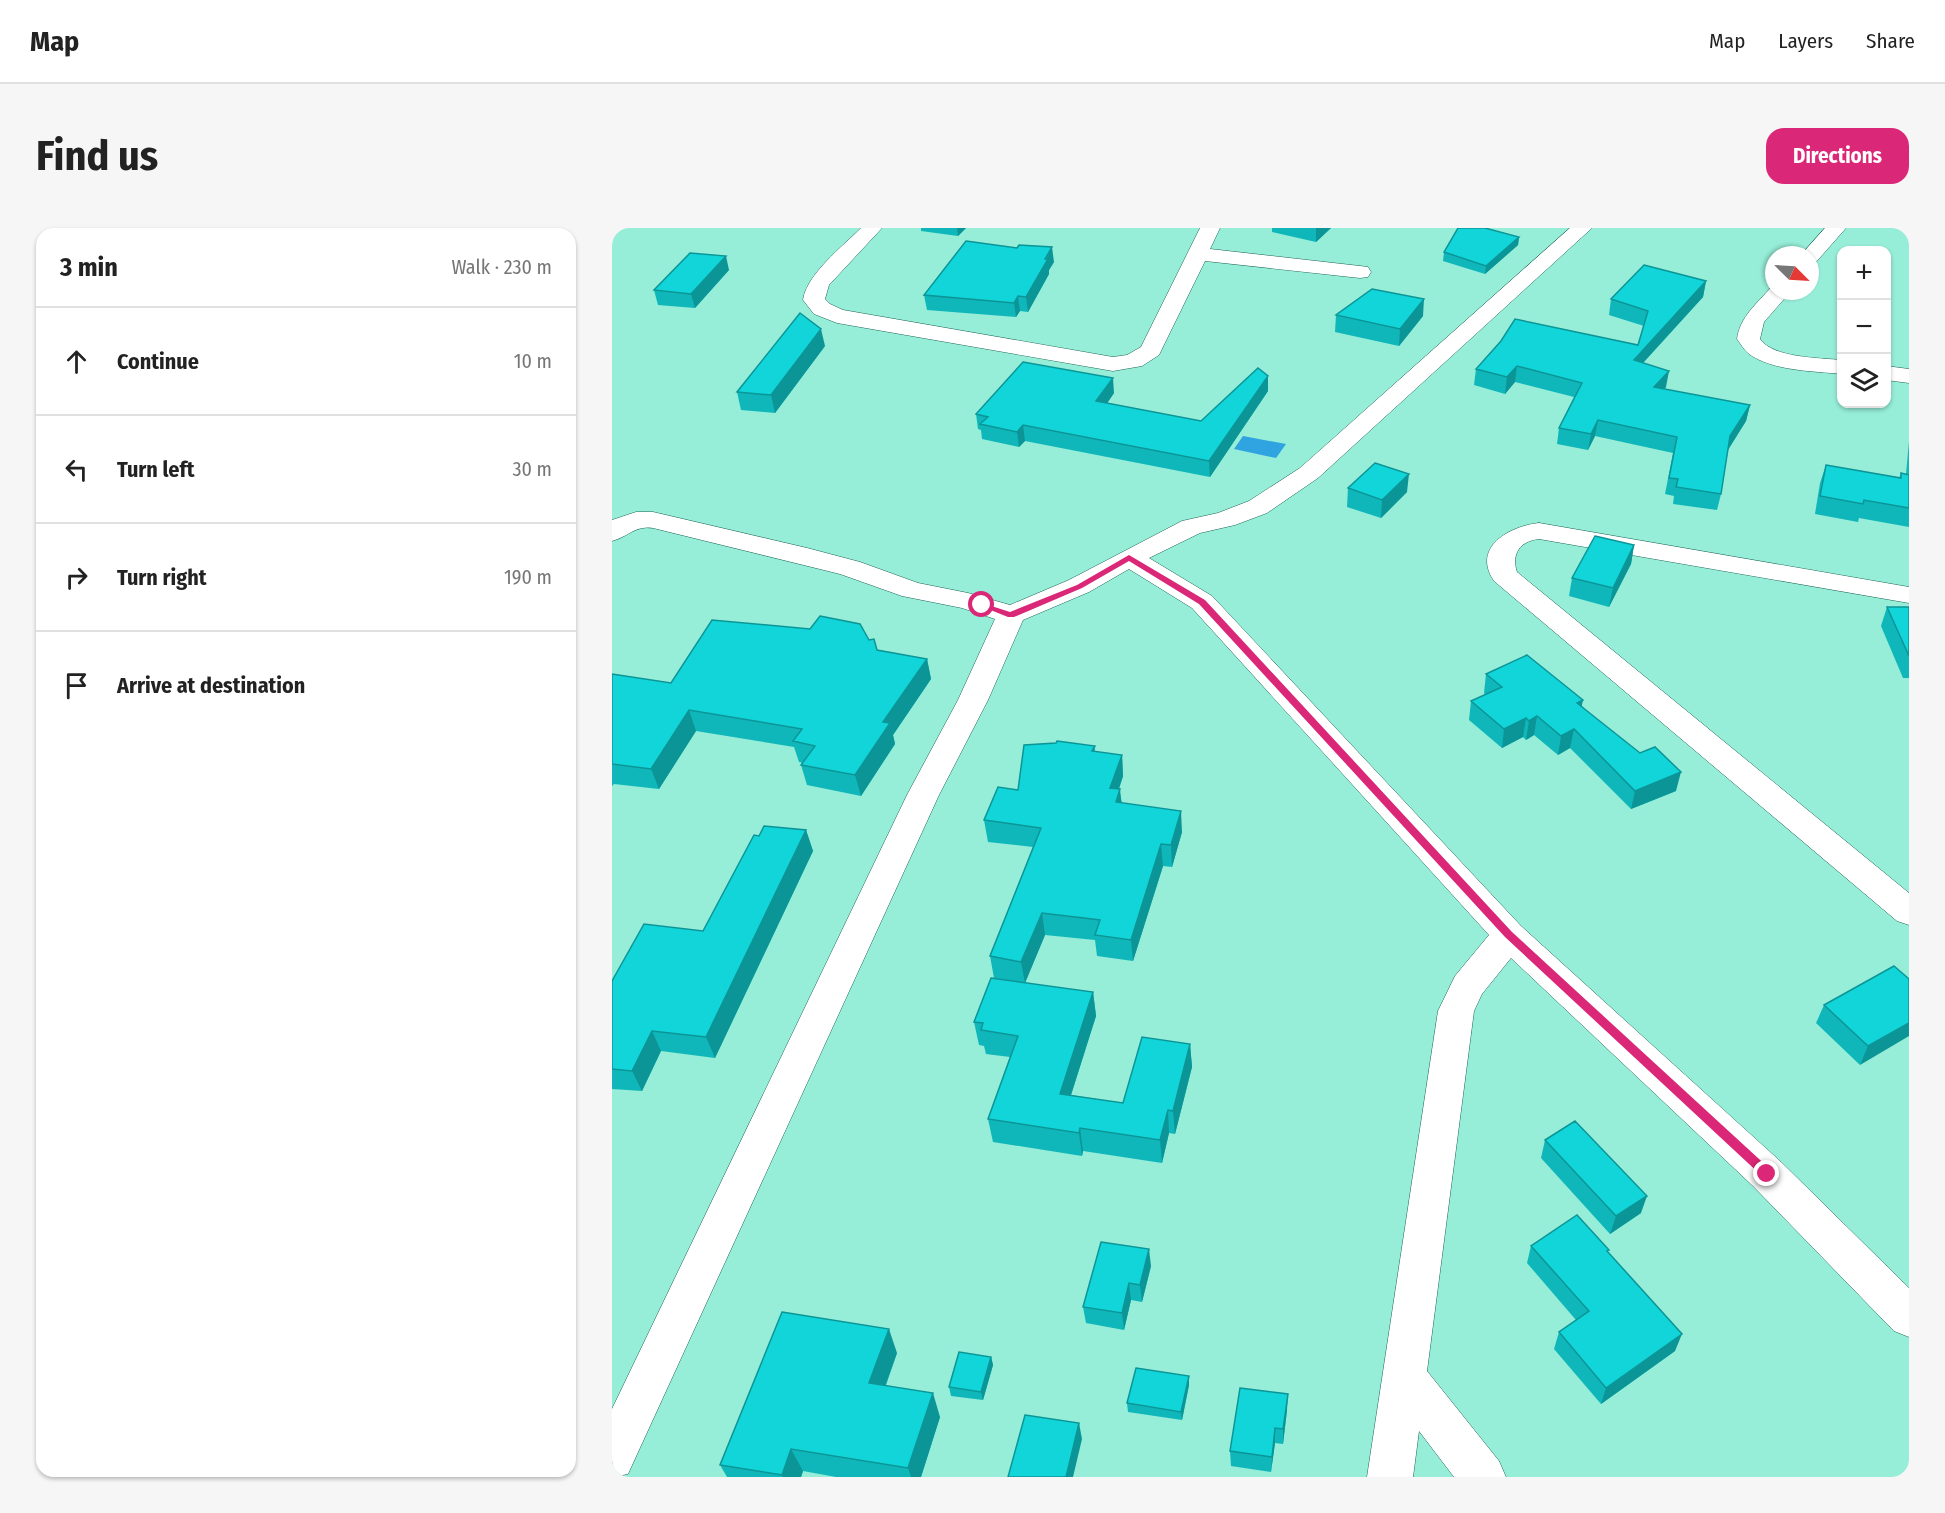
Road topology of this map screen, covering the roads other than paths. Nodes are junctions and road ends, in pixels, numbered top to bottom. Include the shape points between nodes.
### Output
1 (872, 228) edge
2 (1210, 228) edge
3 (1582, 228) edge
4 (1836, 228) edge
5 (1819, 247) edge
6 (1197, 254) junction
7 (1360, 272) dead end
8 (1772, 300) edge
9 (1837, 366) edge
10 (1891, 374) edge
11 (1909, 376) edge
12 (612, 533) edge
13 (1129, 558) junction
14 (1909, 595) edge
15 (1011, 615) junction
16 (1909, 912) edge
17 (1509, 934) junction
18 (1909, 1317) edge
19 (1404, 1377) junction
20 (612, 1458) edge
21 (1390, 1477) edge
22 (1483, 1477) edge

1 - 6 street via 821,281 814,300 822,309 837,316 1113,364 1137,360 1151,350
2 - 6 street
3 - 13 street via 1309,473 1258,507 1191,527
4 - 5 street
6 - 7 street
8 - 9 street via 1750,325 1747,334 1751,344 1774,358
10 - 11 street
12 - 15 street via 636,519 653,520 850,568 912,590 968,601
13 - 15 street via 1079,586
13 - 17 street via 1202,602
14 - 16 street via 1539,531 1513,537 1500,559 1504,575
15 - 20 street
17 - 18 street via 1767,1174
17 - 19 street via 1468,986 1456,1011
19 - 21 street
19 - 22 street

